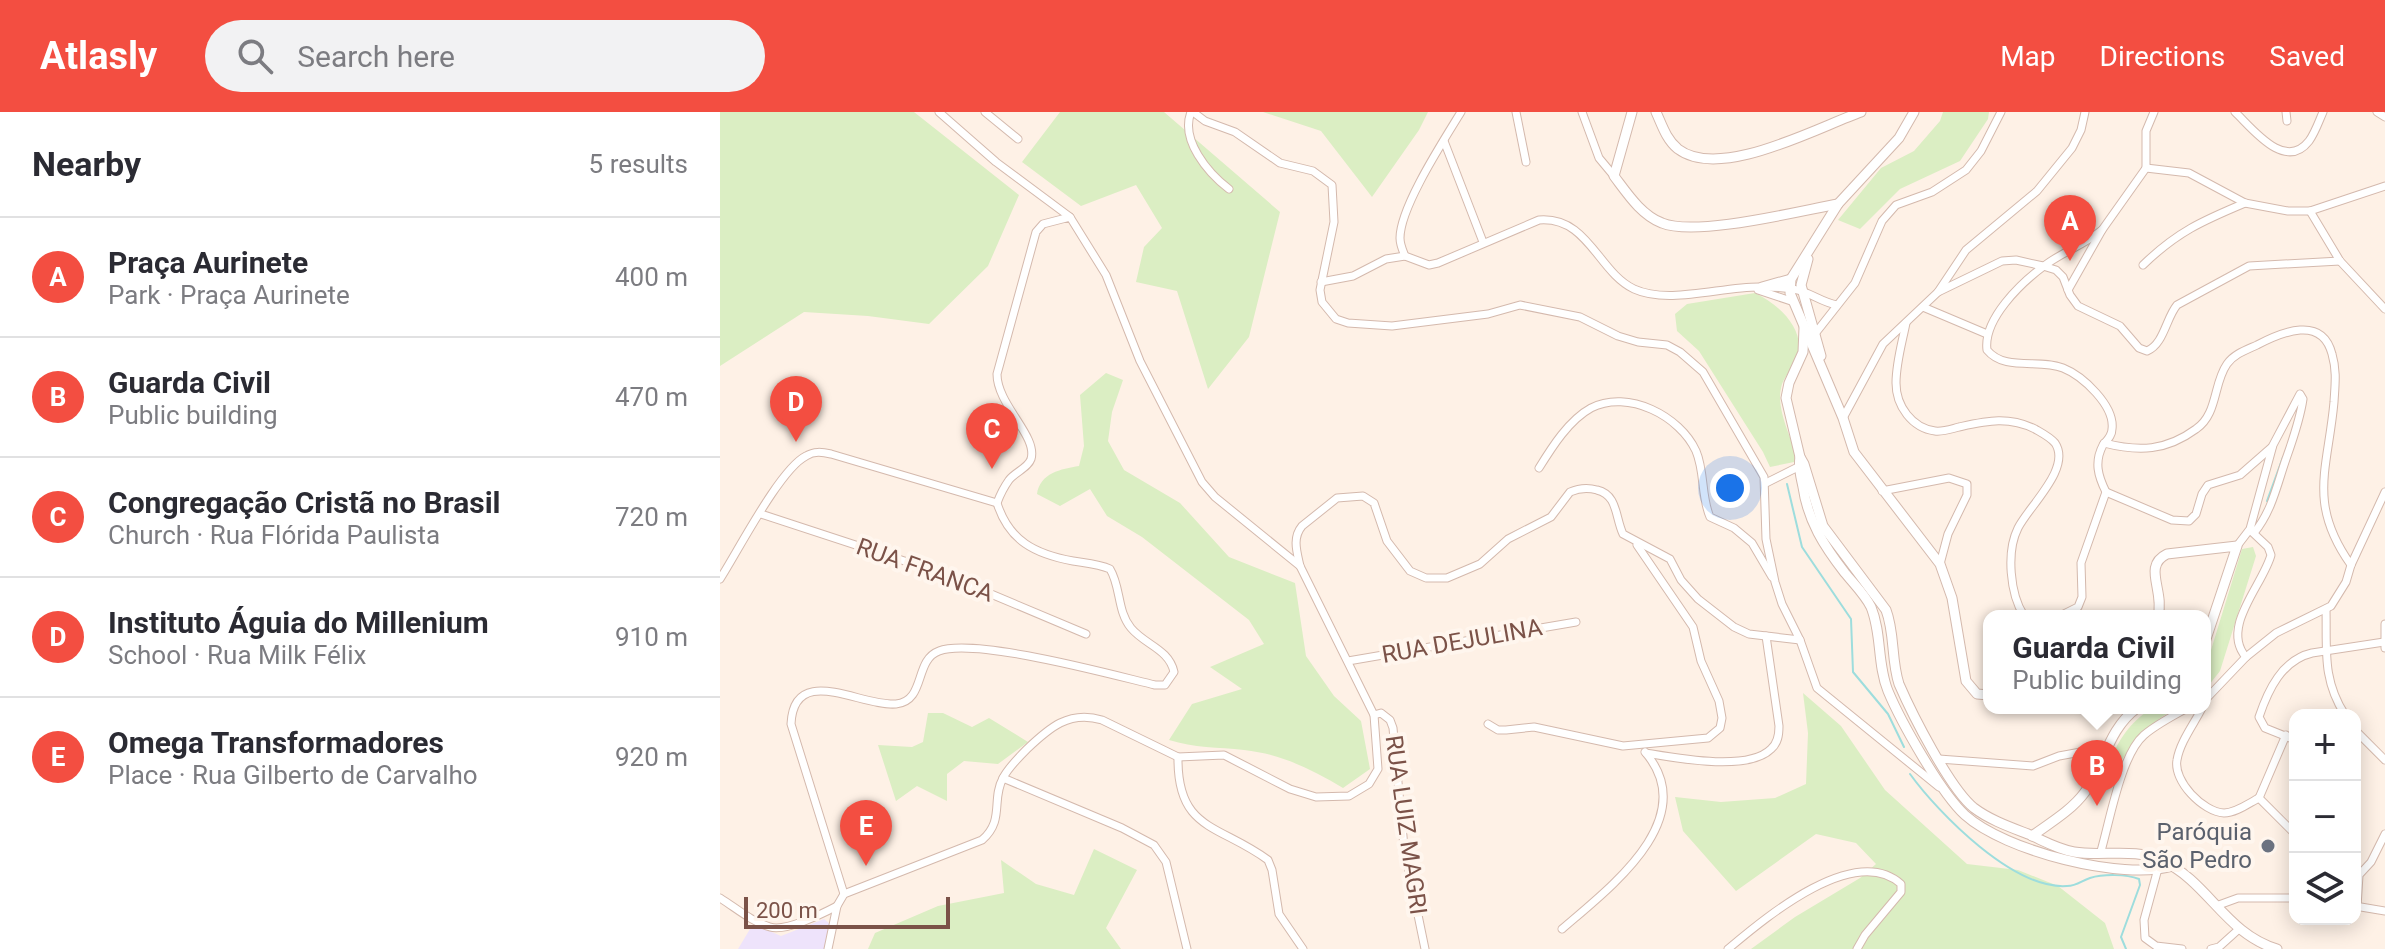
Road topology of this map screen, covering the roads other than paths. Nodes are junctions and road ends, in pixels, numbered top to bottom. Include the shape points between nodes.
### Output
1 (939, 112) edge
2 (985, 112) edge
3 (1192, 112) edge
4 (1461, 112) edge
5 (1516, 112) edge
6 (1582, 112) edge
7 (1632, 112) edge
8 (1656, 112) edge
9 (1861, 112) edge
10 (1914, 112) edge
11 (2001, 112) edge
12 (2085, 112) edge
13 (2154, 112) edge
14 (2235, 112) edge
15 (2286, 112) edge
16 (2323, 112) edge
17 (2377, 112) edge
18 (2385, 117) edge
19 (2287, 121) dead end
20 (1018, 139) dead end
21 (1444, 141) junction
22 (1526, 162) dead end
23 (2146, 168) junction
24 (1614, 176) junction
25 (2385, 186) edge
26 (1229, 189) dead end
27 (2245, 203) junction
28 (1838, 204) junction
29 (2310, 211) junction
30 (1070, 217) junction
31 (2102, 230) junction
32 (1483, 242) junction
33 (1810, 252) junction
34 (1405, 256) junction
35 (2340, 261) junction
36 (2143, 265) dead end
37 (2043, 266) junction
38 (1321, 282) junction
39 (1762, 287) joint
40 (1748, 288) junction
41 (1791, 290) junction
42 (2068, 290) junction
43 (1802, 291) junction
44 (1938, 292) junction
45 (1837, 305) junction
46 (1923, 307) junction
47 (2385, 309) edge
48 (1906, 323) junction
49 (1805, 324) junction
50 (1987, 334) junction
51 (1814, 341) junction
52 (1802, 365) junction
53 (1820, 369) junction
54 (1793, 375) junction
55 (1828, 388) junction
56 (1843, 418) junction
57 (2104, 443) junction
58 (2273, 445) junction
59 (1801, 462) junction
60 (1539, 468) dead end
61 (1766, 483) junction
62 (1882, 491) junction
63 (2106, 492) junction
64 (2385, 492) edge
65 (997, 503) junction
66 (761, 514) junction
67 (2252, 531) junction
68 (1636, 543) junction
69 (2237, 546) junction
70 (1940, 564) junction
71 (2351, 565) junction
72 (1300, 566) junction
73 (720, 579) edge
74 (1775, 582) junction
75 (1866, 590) junction
76 (2326, 609) junction
77 (2022, 610) edge
78 (2074, 610) edge
79 (2159, 610) edge
80 (1576, 622) dead end
81 (2211, 624) edge
82 (2385, 624) edge
83 (1086, 634) dead end
84 (1766, 636) junction
85 (1800, 640) junction
86 (2384, 645) edge
87 (2327, 652) junction
88 (2246, 657) junction
89 (1348, 661) junction
90 (1983, 694) edge
91 (2211, 694) edge
92 (2342, 709) edge
93 (2131, 714) edge
94 (2177, 714) edge
95 (2199, 714) edge
96 (1374, 715) junction
97 (1488, 724) dead end
98 (2286, 735) junction
99 (2361, 736) edge
100 (2289, 737) edge
101 (1638, 744) junction
102 (2108, 747) junction
103 (1646, 753) junction
104 (1178, 757) junction
105 (1939, 759) junction
106 (2385, 760) edge
107 (1003, 778) junction
108 (1944, 791) junction
109 (2259, 798) junction
110 (2010, 827) junction
111 (2289, 828) edge
112 (1998, 834) junction
113 (2385, 834) edge
114 (2032, 836) junction
115 (2101, 851) junction
116 (2161, 859) junction
117 (2173, 866) junction
118 (2158, 871) junction
119 (2361, 873) edge
120 (844, 894) junction
121 (720, 898) edge
122 (2289, 898) edge
123 (837, 906) junction
124 (2216, 906) junction
125 (2361, 908) edge
126 (2385, 911) edge
127 (1562, 929) dead end
128 (2239, 929) junction
129 (828, 949) edge
130 (1187, 949) edge
131 (1303, 949) edge
132 (1425, 949) edge
133 (1728, 949) edge
134 (1857, 949) edge
135 (2182, 949) edge
136 (2211, 949) edge
137 (2277, 949) edge

1 - 30 street
2 - 20 street
3 - 26 street via 1191,132 1201,163
3 - 38 street via 1235,132 1280,163 1313,171 1332,185 1334,222
4 - 21 street
5 - 22 street
6 - 24 street via 1594,148
7 - 24 street
8 - 9 street via 1666,135 1682,151 1717,159 1763,150
10 - 28 street via 1899,138
11 - 45 street via 1966,170 1932,192 1896,205 1882,221 1855,283
12 - 44 street via 2077,139 2054,171 1966,250
13 - 23 street via 2146,131
14 - 16 street via 2270,146 2289,152 2308,142
15 - 19 street
17 - 18 street
21 - 32 street
21 - 34 street via 1403,222
23 - 27 street via 2199,176
23 - 31 street
24 - 28 street via 1653,219 1679,228
25 - 29 street
27 - 29 street
27 - 36 street via 2193,225
28 - 33 street
29 - 35 street
30 - 65 street via 1043,224 1036,232 998,365 999,392 1032,452
30 - 72 street via 1106,275 1140,361 1202,482
31 - 37 street
31 - 42 street
32 - 34 street via 1429,265
32 - 40 street via 1539,220 1555,220 1576,231 1636,290 1675,295
33 - 41 street
33 - 43 street
34 - 38 street
35 - 42 street via 2267,263 2243,269 2177,305 2155,347 2147,351 2120,326 2078,306
35 - 47 street
37 - 42 street via 2056,270
37 - 44 street via 2002,261
37 - 50 street via 2008,302
38 - 61 street via 1322,302 1342,322 1392,326 1520,305 1580,317 1638,342 1667,345 1710,381
39 - 40 street
39 - 41 street
40 - 41 street
41 - 43 street
41 - 49 street
43 - 45 street
43 - 49 street
44 - 46 street
45 - 51 street
46 - 48 street
46 - 50 street
48 - 56 street via 1879,350
48 - 77 street via 1896,384 1910,419 1935,431 2010,420 2045,434 2057,447 2059,464 2012,546 2015,593
49 - 51 street
49 - 54 street via 1803,352
50 - 57 street via 1987,350 1994,358 2064,368 2094,390 2112,424
51 - 52 street
51 - 53 street
51 - 55 street
52 - 53 street
52 - 54 street
53 - 55 street
54 - 59 street via 1786,398
55 - 56 street
56 - 62 street via 1854,452
57 - 63 street via 2098,473
57 - 71 street via 2152,449 2196,429 2210,413 2223,371 2234,356 2298,328 2316,332 2331,348 2336,377 2323,467 2324,503
58 - 63 street via 2240,475 2208,485 2189,521 2172,520
58 - 67 street
58 - 67 street via 2303,395 2268,512
59 - 61 street
59 - 75 street via 1823,526
60 - 74 street via 1565,432 1593,407 1619,403 1654,409 1677,424 1696,452 1710,517 1752,543
61 - 74 street via 1766,539
62 - 70 street
62 - 70 street via 1949,478 1967,484
63 - 78 street via 2081,563 2080,602
64 - 71 street
65 - 66 street via 822,452 805,456 787,472
65 - 120 street via 1021,542 1110,569 1129,626 1170,660 1174,672 1165,685 1155,685 956,648 931,655 917,689 901,704 829,692 804,694 793,707 791,724
66 - 73 street
66 - 83 street, RUA FRANCA via 941,573
67 - 69 street
67 - 88 street via 2271,555 2239,628 2238,643
68 - 72 street via 1623,534 1610,495 1580,488 1570,492 1551,517 1502,543 1480,564 1447,578 1426,578 1398,557 1374,503 1354,495 1337,498 1297,531
68 - 84 street via 1670,559 1698,599 1734,627
68 - 101 street via 1693,627 1722,718 1720,728 1708,738
69 - 79 street via 2160,558 2155,569
69 - 81 street
70 - 90 street via 1952,598 1966,681
71 - 76 street via 2341,592
72 - 89 street
74 - 85 street
75 - 105 street via 1890,621 1899,684
75 - 108 street via 1888,690
76 - 87 street
76 - 88 street via 2276,633
80 - 89 street, RUA DEJULINA
82 - 86 street
84 - 85 street
84 - 103 street via 1779,726 1772,749 1741,761
85 - 108 street via 1810,675 1826,698
86 - 87 street
87 - 92 street via 2328,682
87 - 98 street via 2302,655 2288,665 2261,710 2260,722 2268,730
88 - 91 street
89 - 96 street
93 - 102 street
94 - 115 street via 2131,750
95 - 109 street via 2177,761 2180,779 2201,802 2220,812
96 - 104 street via 1378,769 1369,784 1349,796 1303,793 1224,755
96 - 132 street, RUA LUIZ MAGRI via 1386,716 1393,728 1404,847
97 - 101 street via 1498,730 1534,727 1609,745
98 - 100 street
98 - 109 street
99 - 106 street
101 - 103 street
102 - 105 street via 2033,766
102 - 114 street via 2078,800
103 - 127 street via 1663,785 1654,832 1619,879
104 - 107 street via 1102,720 1078,717 1055,723
104 - 131 street via 1188,810 1268,860 1279,914
105 - 110 street via 1972,806
107 - 120 street via 996,821 982,840
107 - 130 street via 1154,845 1166,862
108 - 112 street via 1965,815
109 - 111 street
110 - 112 street
110 - 114 street
112 - 118 street via 2069,862
113 - 119 street
114 - 115 street via 2071,851
115 - 116 street
116 - 117 street
116 - 118 street
117 - 118 street
117 - 124 street
118 - 135 street via 2144,920 2145,938 2156,946
120 - 123 street
121 - 123 street via 770,927 784,928
122 - 124 street via 2238,898
123 - 129 street
124 - 128 street
125 - 126 street
128 - 136 street
128 - 137 street
133 - 134 street via 1795,897 1846,874 1886,874 1902,888

